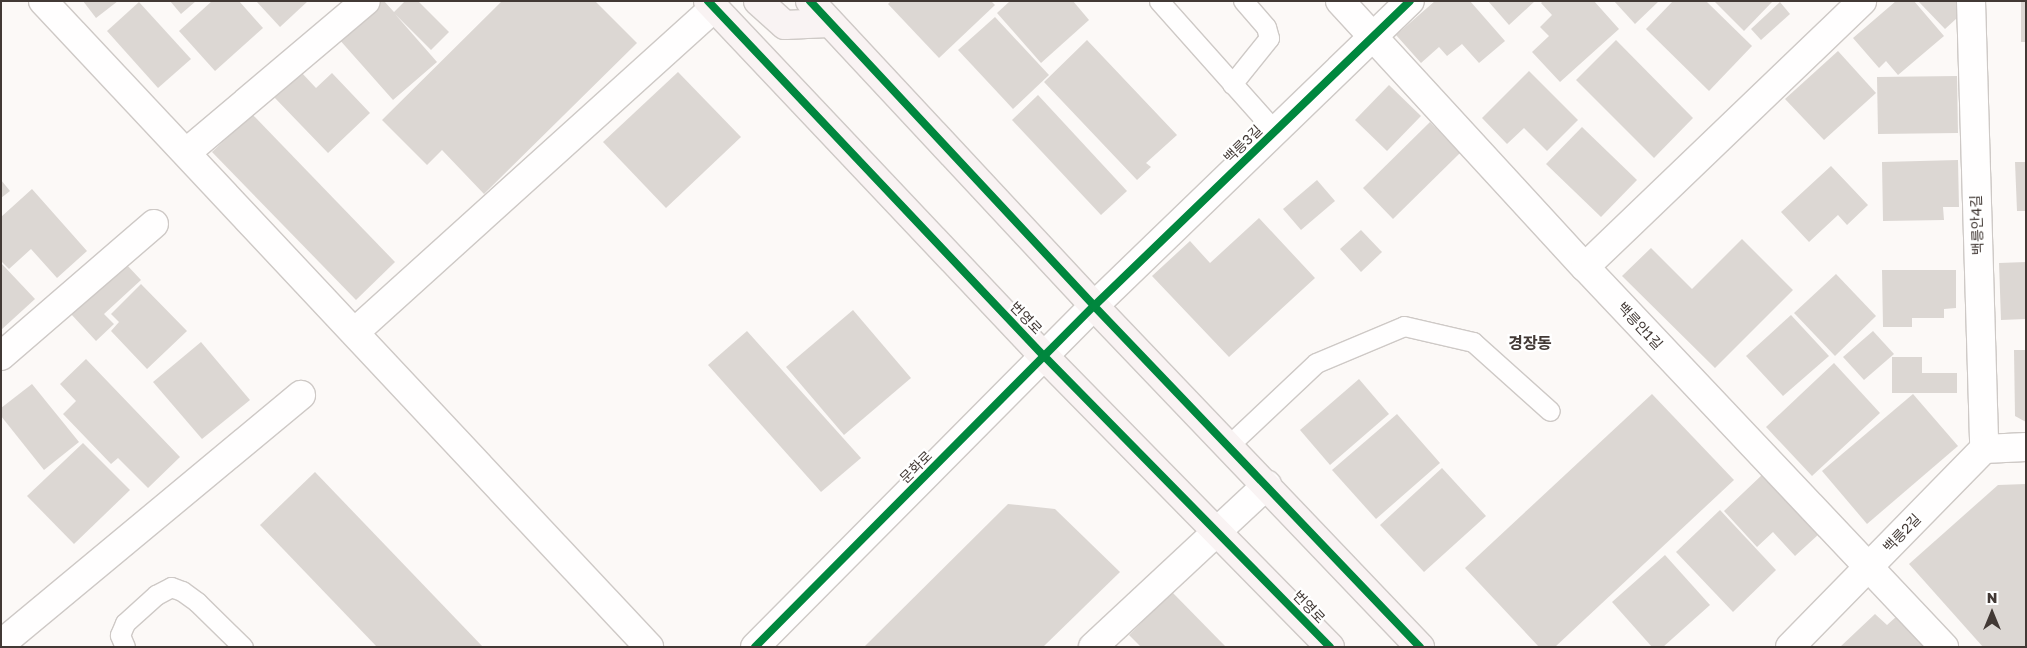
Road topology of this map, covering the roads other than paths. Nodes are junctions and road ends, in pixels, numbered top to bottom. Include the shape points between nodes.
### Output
1 (43, 1) edge
2 (366, 1) edge
3 (758, 1) edge
4 (810, 1) edge
5 (1159, 1) edge
6 (1243, 1) edge
7 (1340, 1) edge
8 (1410, 1) edge
9 (1862, 1) edge
10 (1971, 1) edge
11 (711, 5) edge
12 (830, 23) junction
13 (1373, 36) junction
14 (1232, 84) junction
15 (1275, 132) junction
16 (187, 152) junction
17 (154, 224) dead end
18 (1585, 267) junction
19 (1094, 306) junction
20 (355, 332) junction
21 (1, 356) edge
22 (1044, 356) junction
23 (301, 395) dead end
24 (1550, 411) dead end
25 (1228, 446) junction
26 (2026, 447) edge
27 (1984, 448) junction
28 (1267, 485) junction
29 (1219, 531) junction
30 (1868, 567) junction
31 (1, 644) edge
32 (125, 647) edge
33 (243, 647) edge
34 (649, 647) edge
35 (755, 647) edge
36 (1093, 647) edge
37 (1330, 647) edge
38 (1420, 647) edge
39 (1790, 647) edge
40 (1944, 647) edge

1 - 16 street
2 - 16 street
3 - 12 main road via 785,25
4 - 12 main road
5 - 14 lane
6 - 14 lane via 1266,27 1269,38
7 - 13 street, 백릉안1길
8 - 13 street, 백릉3길
9 - 18 street
10 - 27 street, 백릉안4길
11 - 20 street
11 - 22 main road, 번영로
12 - 19 main road
13 - 15 street, 백릉3길
13 - 18 street, 백릉안1길
14 - 15 lane
15 - 19 street, 백릉3길
16 - 20 street
17 - 21 street
18 - 30 street, 백릉안1길
19 - 22 street, 문화로
19 - 25 main road
20 - 34 street
22 - 29 main road, 번영로
22 - 35 street, 문화로
23 - 31 street
24 - 25 lane via 1473,342 1404,326 1316,363
25 - 28 main road
26 - 27 street
27 - 30 street, 백릉2길
28 - 29 street
28 - 38 main road
29 - 36 street
29 - 37 main road, 번영로
30 - 39 street, 백릉2길
30 - 40 street, 백릉안1길
32 - 33 lane via 120,635 125,624 156,595 171,587 197,602

